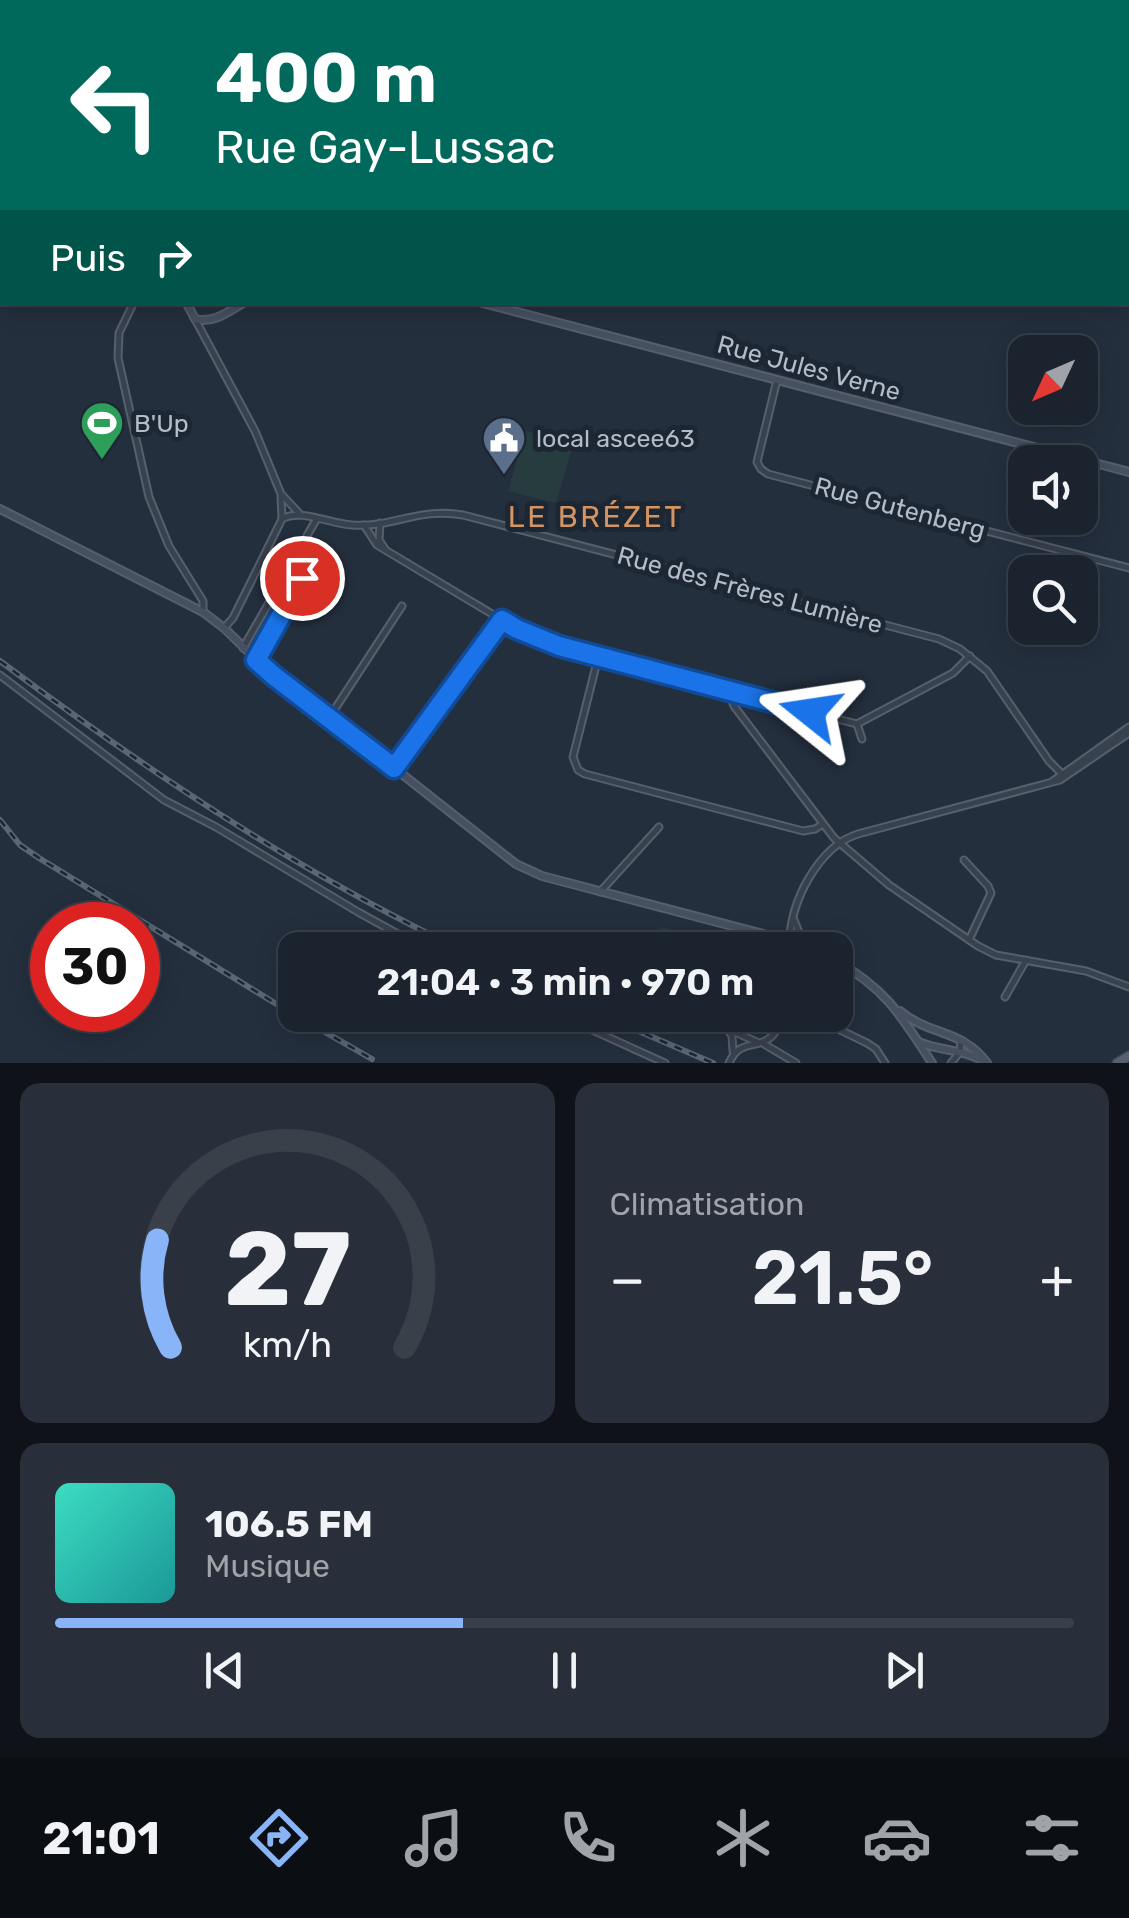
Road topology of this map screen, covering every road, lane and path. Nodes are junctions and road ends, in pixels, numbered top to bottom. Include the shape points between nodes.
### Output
1 (132, 305) edge
2 (187, 305) edge
3 (239, 305) edge
4 (490, 305) edge
5 (194, 318) junction
6 (210, 320) junction
7 (205, 339) junction
8 (776, 380) junction
9 (1129, 472) edge
10 (281, 494) junction
11 (0, 508) edge
12 (301, 515) junction
13 (282, 519) junction
14 (316, 519) junction
15 (380, 523) junction
16 (364, 526) junction
17 (387, 551) junction
18 (1129, 568) edge
19 (302, 578) dead end
20 (402, 606) dead end
21 (203, 612) junction
22 (502, 620) junction
23 (224, 628) junction
24 (244, 648) junction
25 (970, 656) junction
26 (598, 658) junction
27 (256, 660) junction
28 (0, 675) edge
29 (728, 692) junction
30 (329, 718) junction
31 (856, 724) junction
32 (1129, 730) edge
33 (862, 739) dead end
34 (1049, 761) junction
35 (394, 768) junction
36 (1061, 774) junction
37 (1050, 783) junction
38 (823, 824) junction
39 (659, 826) dead end
40 (858, 834) junction
41 (839, 842) junction
42 (854, 856) junction
43 (964, 860) dead end
44 (600, 892) junction
45 (792, 918) junction
46 (789, 927) junction
47 (394, 932) edge
48 (751, 932) edge
49 (784, 932) edge
50 (789, 932) edge
51 (799, 932) edge
52 (970, 940) junction
53 (1026, 960) junction
54 (853, 972) edge
55 (1129, 987) edge
56 (1006, 997) dead end
57 (893, 1004) junction
58 (931, 1029) junction
59 (596, 1032) edge
60 (728, 1032) edge
61 (734, 1032) edge
62 (776, 1032) edge
63 (845, 1032) edge
64 (961, 1039) junction
65 (918, 1041) junction
66 (759, 1042) junction
67 (960, 1052) junction
68 (1129, 1056) edge
69 (731, 1059) edge
70 (664, 1063) edge
71 (796, 1063) edge
72 (885, 1063) edge
73 (932, 1063) edge
74 (951, 1063) edge
75 (987, 1063) edge
76 (1117, 1063) edge

1 - 21 street via 118,333 118,358 145,480 161,530 200,594
2 - 5 main road
3 - 6 main road
4 - 8 main road, Rue Jules Verne
5 - 6 main road
5 - 7 street
6 - 7 street
7 - 10 street
8 - 9 main road, Rue Jules Verne
8 - 18 street, Rue Gutenberg via 757,462 768,474
10 - 12 street
10 - 13 street
11 - 21 main road
12 - 13 street, Rue des Frères Lumière
12 - 14 street, Rue des Frères Lumière
13 - 23 street
14 - 16 street, Rue des Frères Lumière
14 - 24 street
15 - 16 street, Rue des Frères Lumière
15 - 17 street via 379,540
15 - 25 street, Rue des Frères Lumière via 432,512 463,514 925,635
16 - 17 street
17 - 22 street
19 - 27 street
20 - 30 street
21 - 23 main road
22 - 26 street
22 - 35 street
23 - 24 main road
24 - 27 main road
25 - 31 street via 953,673
25 - 34 street, Rue des Frères Lumière
26 - 29 street
26 - 38 street via 573,757 578,770 804,831
27 - 30 main road
28 - 47 street via 164,800
29 - 31 street
29 - 38 street
30 - 35 main road
31 - 33 street
32 - 36 street
32 - 37 street
34 - 36 street, Rue des Frères Lumière
34 - 37 street
35 - 44 main road via 516,864
36 - 37 street
37 - 40 street
38 - 41 street
39 - 44 street
40 - 41 street
40 - 42 street
41 - 42 street
41 - 45 street via 802,890
42 - 52 street
43 - 52 street via 991,893
44 - 48 main road
45 - 46 street
45 - 51 street
46 - 49 street
46 - 50 street
52 - 53 street via 996,955
53 - 55 street
53 - 56 street
54 - 57 main road
57 - 58 main road
57 - 65 main road
58 - 64 main road
58 - 65 street
59 - 70 street
60 - 69 street
61 - 66 street
62 - 66 street
63 - 72 street via 876,1049
64 - 67 street
64 - 75 main road
65 - 67 main road
65 - 73 main road
66 - 69 street
66 - 71 street
67 - 74 street
67 - 75 main road
68 - 76 main road

